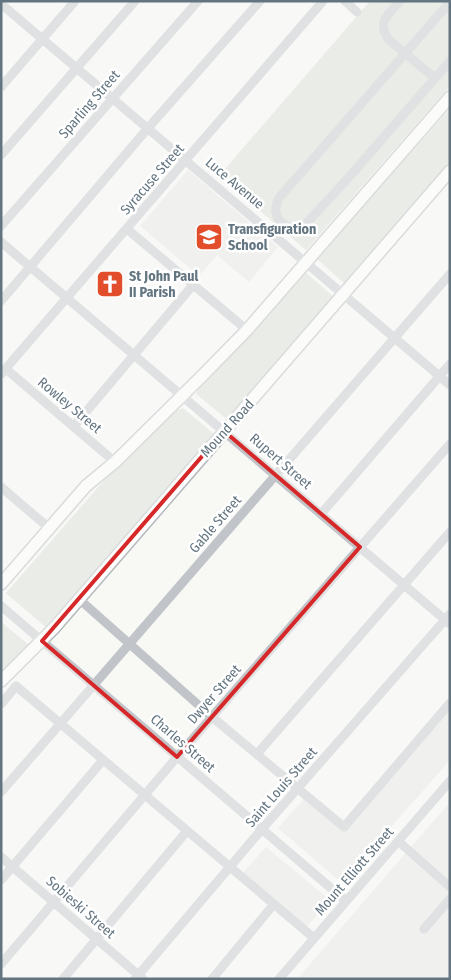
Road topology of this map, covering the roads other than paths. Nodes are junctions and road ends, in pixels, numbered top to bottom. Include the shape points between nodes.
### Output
1 (76, 1) edge
2 (135, 1) edge
3 (198, 1) edge
4 (260, 1) edge
5 (323, 1) edge
6 (345, 1) edge
7 (400, 1) edge
8 (450, 2) edge
9 (5, 6) edge
10 (357, 12) dead end
11 (43, 39) junction
12 (406, 53) junction
13 (450, 61) edge
14 (76, 67) junction
15 (435, 78) junction
16 (1, 87) edge
17 (450, 97) edge
18 (113, 98) junction
19 (148, 128) junction
20 (1, 155) edge
21 (186, 160) junction
22 (450, 171) edge
23 (1, 226) edge
24 (127, 229) junction
25 (1, 242) edge
26 (307, 263) junction
27 (30, 267) junction
28 (450, 274) edge
29 (193, 285) junction
30 (343, 294) junction
31 (67, 297) junction
32 (1, 301) edge
33 (246, 330) junction
34 (395, 338) junction
35 (135, 355) junction
36 (450, 364) edge
37 (4, 372) edge
38 (440, 376) junction
39 (450, 385) edge
40 (183, 396) junction
41 (74, 426) junction
42 (224, 431) junction
43 (450, 444) edge
44 (115, 462) junction
45 (276, 475) junction
46 (1, 487) edge
47 (321, 514) junction
48 (49, 528) junction
49 (450, 532) edge
50 (360, 547) junction
51 (1, 584) edge
52 (404, 585) junction
53 (78, 600) junction
54 (1, 606) edge
55 (448, 619) edge
56 (42, 642) junction
57 (129, 643) junction
58 (3, 677) edge
59 (93, 685) junction
60 (450, 703) edge
61 (1, 704) edge
62 (212, 717) junction
63 (60, 723) junction
64 (257, 754) junction
65 (177, 757) junction
66 (103, 760) junction
67 (450, 781) edge
68 (298, 788) junction
69 (1, 792) edge
70 (145, 795) junction
71 (262, 830) junction
72 (187, 831) junction
73 (398, 842) junction
74 (1, 857) edge
75 (13, 867) junction
76 (230, 867) junction
77 (1, 880) edge
78 (450, 887) edge
79 (450, 899) edge
80 (54, 902) junction
81 (346, 902) junction
82 (274, 904) junction
83 (424, 929) dead end
84 (314, 938) junction
85 (96, 939) junction
86 (1, 964) edge
87 (139, 977) edge
88 (63, 979) edge
89 (212, 979) edge
90 (280, 979) edge

1 - 11 street
2 - 14 street
3 - 18 street, Sparling Street
4 - 19 street
5 - 21 street, Syracuse Street
6 - 10 street
7 - 12 street via 382,28 389,40
8 - 12 street
9 - 11 street, Luce Avenue
11 - 14 street, Luce Avenue
11 - 16 street
12 - 15 street
12 - 15 street via 279,198 275,206 278,219 294,228 303,227
13 - 15 street
14 - 18 street, Luce Avenue
14 - 20 street
17 - 26 main road
18 - 19 street, Luce Avenue
18 - 23 street, Sparling Street
19 - 21 street, Luce Avenue
19 - 27 street
21 - 24 street, Syracuse Street
21 - 26 street, Luce Avenue
22 - 30 main road, Mound Road
24 - 29 street
24 - 31 street, Syracuse Street
25 - 27 street, Rupert Street
26 - 30 street, Luce Avenue
26 - 33 main road
27 - 31 street, Rupert Street
27 - 32 street
28 - 34 street, Gable Street
29 - 33 street
29 - 35 street
30 - 34 street, Luce Avenue
30 - 42 main road, Mound Road
31 - 35 street, Rupert Street
31 - 37 street, Syracuse Street
33 - 40 main road
34 - 38 street, Luce Avenue
34 - 45 street, Gable Street
35 - 40 street, Rupert Street
35 - 41 street
36 - 38 street
37 - 41 street, Rowley Street
38 - 39 street, Luce Avenue
38 - 47 street
40 - 42 street, Rupert Street
40 - 44 main road
41 - 44 street, Rowley Street
42 - 45 street, Rupert Street
42 - 53 main road, Mound Road
43 - 50 street, Dwyer Street
44 - 48 main road via 86,486
45 - 47 street, Rupert Street
45 - 57 street, Gable Street
46 - 48 street
47 - 50 street, Rupert Street
48 - 51 main road
49 - 52 street
50 - 52 street, Rupert Street
50 - 62 street, Dwyer Street
52 - 55 street, Rupert Street
52 - 64 street
53 - 56 main road, Mound Road
53 - 57 street
54 - 56 street, Charles Street
55 - 68 street, Saint Louis Street
56 - 58 main road, Mound Road
56 - 59 street, Charles Street
57 - 59 street, Gable Street
57 - 62 street
59 - 63 street, Gable Street
59 - 65 street, Charles Street
60 - 68 street via 344,827
61 - 63 street via 16,686
62 - 64 street
62 - 65 street, Dwyer Street
63 - 66 street
63 - 69 street, Gable Street
64 - 68 street
65 - 70 street, Dwyer Street
65 - 71 street, Charles Street
66 - 70 street
66 - 75 street
67 - 73 street, Mount Elliott Street
68 - 71 street, Saint Louis Street
70 - 72 street
70 - 80 street, Dwyer Street
71 - 76 street, Saint Louis Street
71 - 81 street, Charles Street
72 - 76 street
72 - 85 street
73 - 78 street
73 - 81 street, Mount Elliott Street
74 - 75 street, Sobieski Street
75 - 77 street
75 - 80 street, Sobieski Street
76 - 82 street
76 - 87 street, Saint Louis Street
79 - 83 street
80 - 85 street, Sobieski Street
80 - 86 street, Dwyer Street
81 - 84 street, Mount Elliott Street
82 - 84 street
82 - 89 street
84 - 90 street, Mount Elliott Street
85 - 87 street, Sobieski Street
85 - 88 street

